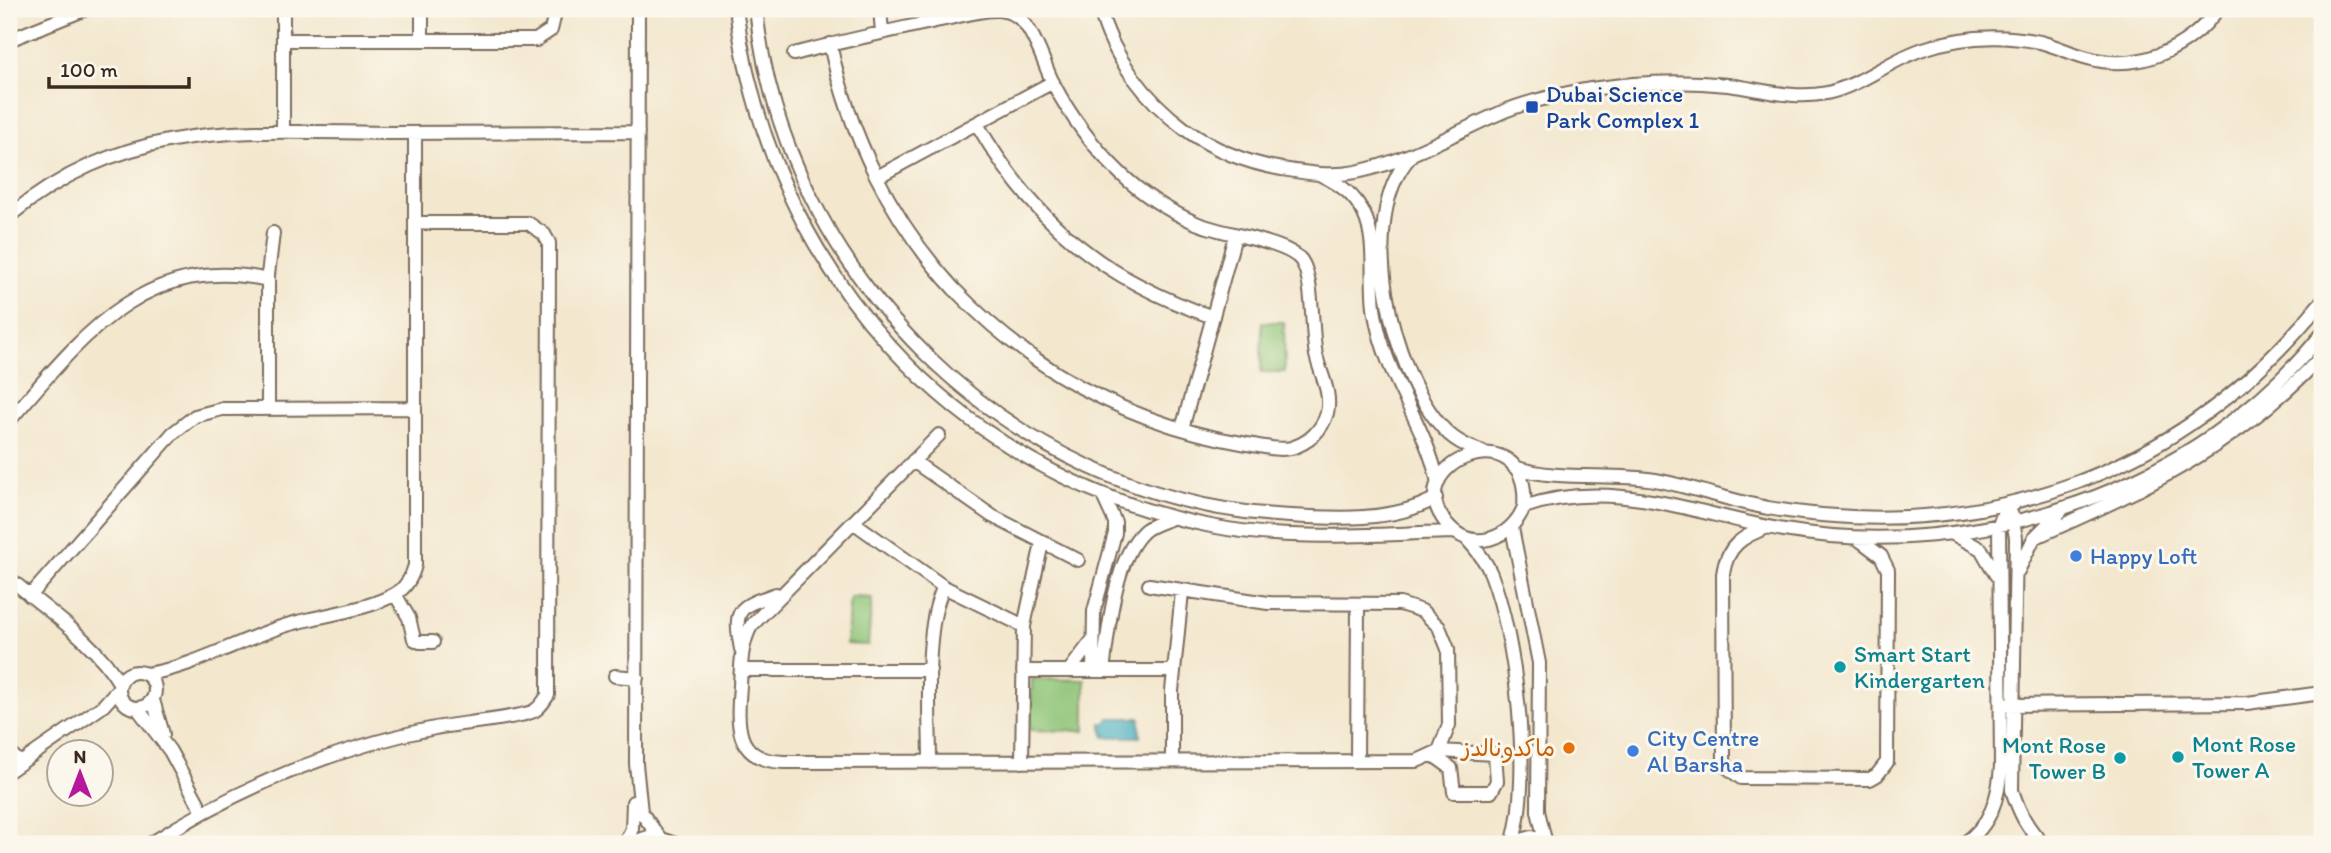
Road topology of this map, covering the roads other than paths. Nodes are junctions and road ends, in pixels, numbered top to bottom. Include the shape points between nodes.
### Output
1 (86, 9) edge
2 (283, 9) edge
3 (422, 9) edge
4 (556, 9) edge
5 (638, 9) edge
6 (736, 9) edge
7 (756, 9) edge
8 (880, 9) edge
9 (1100, 9) edge
10 (2218, 9) edge
11 (964, 12) edge
12 (883, 32) junction
13 (422, 39) junction
14 (9, 40) edge
15 (283, 40) junction
16 (830, 44) junction
17 (794, 54) dead end
18 (1053, 82) junction
19 (977, 124) junction
20 (283, 132) junction
21 (638, 132) junction
22 (415, 133) junction
23 (1415, 152) junction
24 (1321, 175) junction
25 (877, 177) junction
26 (9, 216) edge
27 (416, 223) junction
28 (273, 233) dead end
29 (1235, 236) junction
30 (268, 280) junction
31 (2322, 301) edge
32 (1213, 317) junction
33 (2322, 334) edge
34 (2322, 355) edge
35 (415, 408) junction
36 (268, 409) junction
37 (9, 421) edge
38 (1182, 429) junction
39 (939, 435) dead end
40 (1483, 452) junction
41 (913, 461) junction
42 (1514, 467) junction
43 (1438, 483) junction
44 (2140, 491) junction
45 (2100, 494) junction
46 (1103, 496) junction
47 (1436, 498) junction
48 (1524, 507) junction
49 (2006, 507) junction
50 (2066, 507) junction
51 (1172, 518) junction
52 (2015, 521) junction
53 (853, 522) junction
54 (1999, 525) junction
55 (1769, 527) junction
56 (1512, 528) junction
57 (1454, 532) junction
58 (1952, 534) junction
59 (1857, 538) junction
60 (2034, 538) junction
61 (1467, 539) junction
62 (1042, 543) junction
63 (1078, 560) dead end
64 (9, 578) edge
65 (2014, 581) junction
66 (1999, 583) junction
67 (1149, 585) dead end
68 (944, 587) junction
69 (1182, 592) junction
70 (395, 594) junction
71 (30, 596) junction
72 (1358, 605) junction
73 (1092, 621) junction
74 (1110, 622) junction
75 (1024, 626) junction
76 (1107, 640) junction
77 (1091, 641) junction
78 (433, 642) dead end
79 (86, 643) junction
80 (204, 656) junction
81 (741, 670) junction
82 (930, 670) junction
83 (1023, 671) junction
84 (1069, 671) junction
85 (1098, 671) junction
86 (1128, 671) junction
87 (1174, 671) junction
88 (140, 673) junction
89 (615, 676) dead end
90 (637, 678) junction
91 (2014, 683) junction
92 (119, 686) junction
93 (2322, 693) edge
94 (154, 696) junction
95 (2042, 704) junction
96 (2007, 705) junction
97 (133, 708) junction
98 (78, 724) junction
99 (170, 751) junction
100 (9, 752) edge
101 (1436, 753) junction
102 (1022, 761) junction
103 (1172, 761) junction
104 (1357, 761) junction
105 (930, 762) junction
106 (20, 763) junction
107 (636, 764) junction
108 (9, 771) edge
109 (204, 812) junction
110 (659, 837) junction
111 (1549, 842) edge
112 (1510, 843) edge
113 (150, 844) edge
114 (625, 844) edge
115 (676, 844) edge
116 (1963, 844) edge
117 (2043, 844) edge

1 - 14 street
2 - 15 street
3 - 13 street
4 - 13 street via 551,30 536,40
5 - 21 street
6 - 46 street via 747,79 768,150 806,232 855,305 908,366 979,426 1018,453
7 - 47 street via 765,71 785,137 830,234 889,317 955,382 991,410 1049,446 1107,474 1225,509 1301,516 1377,515 1408,511
8 - 12 street
9 - 24 street via 1140,88 1168,117 1230,156
10 - 23 street via 2193,37 2162,55 2126,63 2090,59 2019,39 1961,39 1922,49 1828,93 1801,96 1681,82 1591,89 1505,111
11 - 12 street
11 - 18 street via 997,10 1018,17
12 - 16 street
13 - 15 street
15 - 20 street
16 - 17 street
16 - 25 street via 844,102
18 - 19 street
18 - 29 street via 1073,118 1128,181 1172,211
19 - 25 street
19 - 32 street via 1020,189 1075,245 1140,288
20 - 22 street
20 - 26 street via 208,134 138,146 71,174
21 - 22 street
21 - 90 street
22 - 27 street
23 - 24 street via 1353,173
23 - 40 street via 1393,181 1384,210 1384,270 1393,322 1409,371 1434,418 1455,439
24 - 43 street via 1348,191 1368,226 1380,339 1396,384 1428,445
25 - 38 street via 932,263 1002,333 1088,391
27 - 35 street
27 - 109 street via 528,223 549,243 548,695 543,704 526,714 428,729 341,752
28 - 30 street
29 - 32 street
29 - 38 street via 1280,246 1302,261 1308,274 1311,328 1328,410 1321,428 1307,442 1288,449
30 - 36 street
30 - 37 street via 247,275 192,278 139,295 99,322
31 - 49 street via 2273,357 2190,424 2119,467
32 - 38 street
33 - 45 street via 2283,377 2220,429 2158,467
34 - 44 street via 2262,414 2223,443
35 - 36 street
35 - 70 street via 415,565 407,584
36 - 71 street via 208,411 183,423
39 - 41 street
40 - 42 street
40 - 43 street via 1464,455 1448,466
41 - 53 street
41 - 62 street via 964,499
42 - 48 street via 1525,493
42 - 49 street via 1557,477 1654,480 1759,506 1823,514 1899,517
43 - 47 street
44 - 45 street
44 - 60 street
45 - 50 street
46 - 51 street
46 - 73 street via 1115,533
47 - 57 street
48 - 55 street via 1560,497 1609,495
48 - 56 street
49 - 52 street
49 - 54 street
50 - 52 street
50 - 60 street
51 - 57 street via 1295,536
51 - 74 street via 1148,527 1135,542
52 - 54 street
52 - 65 street
53 - 68 street
53 - 81 street via 756,618 742,653
54 - 58 street
54 - 66 street
55 - 59 street
55 - 59 street via 1737,542 1729,551 1723,574 1724,761 1741,778 1861,780 1884,769 1888,753 1888,570 1881,556
56 - 61 street via 1483,541
56 - 111 street via 1539,663 1538,803
57 - 61 street
58 - 59 street
58 - 66 street via 1981,549
60 - 65 street
61 - 112 street via 1491,574 1514,663 1520,796
62 - 63 street
62 - 75 street
64 - 71 street
65 - 91 street
66 - 96 street
67 - 69 street
68 - 75 street
68 - 82 street via 935,612
69 - 72 street via 1268,603
69 - 87 street
70 - 78 street via 409,618 414,639
70 - 80 street via 269,631
71 - 79 street
72 - 101 street via 1411,606 1431,619 1445,638 1449,725
72 - 104 street
73 - 74 street
73 - 77 street
74 - 76 street
75 - 83 street
76 - 85 street
76 - 86 street via 1118,663
77 - 84 street
77 - 85 street
79 - 88 street
79 - 92 street via 108,665
80 - 88 street
80 - 94 street via 170,677
81 - 82 street
81 - 105 street via 738,729 747,747 764,759
82 - 105 street
83 - 84 street
83 - 102 street
84 - 85 street
85 - 86 street
86 - 87 street
87 - 103 street
88 - 92 street via 124,677
88 - 94 street via 152,680
89 - 90 street
90 - 107 street
91 - 95 street via 2023,696
91 - 96 street
92 - 97 street via 122,701
92 - 98 street via 108,702
93 - 95 street via 2247,703
94 - 97 street
94 - 99 street
95 - 96 street
96 - 116 street via 1999,795 1987,821
96 - 117 street via 2012,790 2019,812
97 - 98 street via 111,709
97 - 99 street
98 - 106 street
99 - 109 street
100 - 106 street
101 - 101 street via 1451,768 1454,792 1490,792 1497,781 1495,754
101 - 104 street via 1417,761
102 - 103 street
102 - 105 street
103 - 104 street
106 - 108 street
107 - 110 street via 641,813
107 - 114 street via 633,824
109 - 113 street
110 - 114 street via 641,837
110 - 115 street
111 - 112 street via 1527,837

